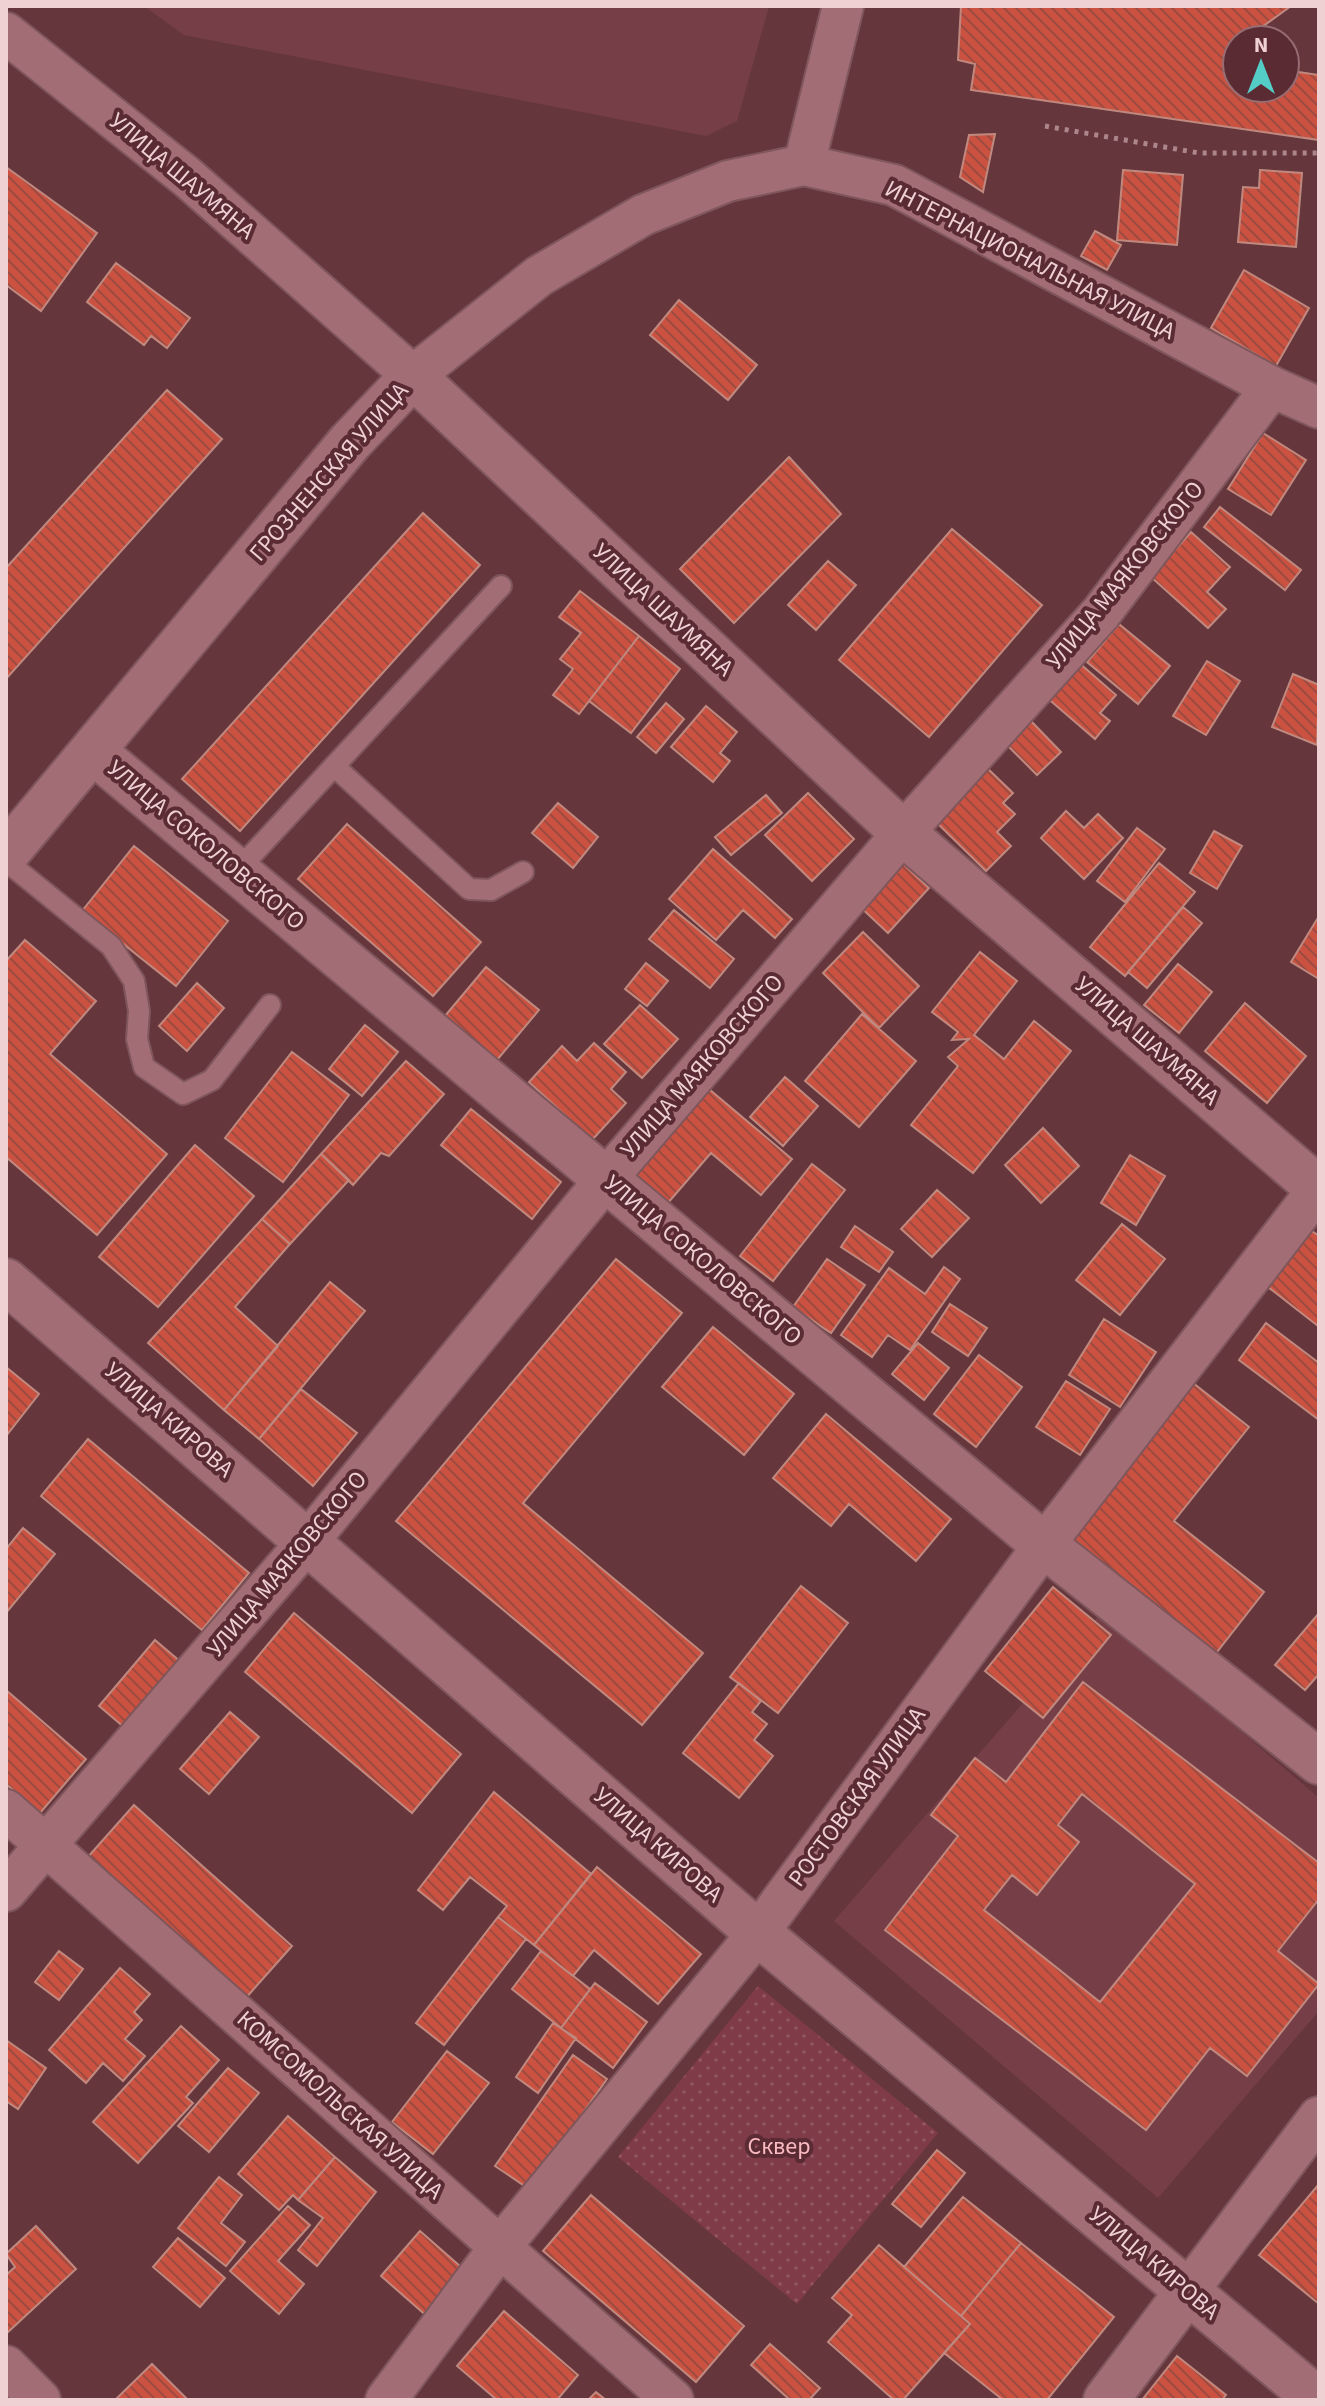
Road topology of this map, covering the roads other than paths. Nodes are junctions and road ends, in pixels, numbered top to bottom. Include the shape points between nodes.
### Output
1 (843, 6) edge
2 (6, 33) edge
3 (804, 165) junction
4 (728, 181) joint
5 (413, 376) junction
6 (1272, 387) junction
7 (1319, 408) edge
8 (501, 586) dead end
9 (94, 752) junction
10 (334, 766) junction
11 (903, 833) junction
12 (6, 854) edge
13 (6, 861) edge
14 (237, 871) junction
15 (523, 872) dead end
16 (270, 1005) dead end
17 (606, 1179) junction
18 (1319, 1188) edge
19 (6, 1281) edge
20 (309, 1540) junction
21 (1044, 1545) junction
22 (1319, 1762) edge
23 (6, 1810) edge
24 (46, 1844) junction
25 (6, 1891) edge
26 (758, 1933) junction
27 (1319, 2117) edge
28 (500, 2247) junction
29 (1188, 2291) junction
30 (6, 2366) edge
31 (40, 2400) edge
32 (386, 2400) edge
33 (673, 2400) edge
34 (1106, 2400) edge
35 (1318, 2400) edge

1 - 3 street
2 - 5 street, УЛИЦА ШАУМЯНА via 187,177
3 - 4 street, ИНТЕРНАЦИОНАЛЬНАЯ УЛИЦА
3 - 6 street, ИНТЕРНАЦИОНАЛЬНАЯ УЛИЦА via 894,185
4 - 5 street, ГРОЗНЕНСКАЯ УЛИЦА via 643,215 539,276
5 - 9 street, ГРОЗНЕНСКАЯ УЛИЦА via 350,442
5 - 11 street, УЛИЦА ШАУМЯНА
6 - 7 street, ИНТЕРНАЦИОНАЛЬНАЯ УЛИЦА
6 - 11 street, УЛИЦА МАЯКОВСКОГО via 1101,613
8 - 10 lane
9 - 12 street, ГРОЗНЕНСКАЯ УЛИЦА
9 - 14 street, УЛИЦА СОКОЛОВСКОГО
10 - 14 lane
10 - 15 lane via 469,889 491,890
11 - 17 street, УЛИЦА МАЯКОВСКОГО
11 - 18 street, УЛИЦА ШАУМЯНА
13 - 16 lane via 111,946 134,981 144,1067 183,1094 212,1080
14 - 17 street, УЛИЦА СОКОЛОВСКОГО
17 - 20 street, УЛИЦА МАЯКОВСКОГО
17 - 21 street, УЛИЦА СОКОЛОВСКОГО
18 - 21 street, РОСТОВСКАЯ УЛИЦА
19 - 20 street, УЛИЦА КИРОВА
20 - 24 street, УЛИЦА МАЯКОВСКОГО
20 - 26 street, УЛИЦА КИРОВА
21 - 22 street, УЛИЦА СОКОЛОВСКОГО
21 - 26 street, РОСТОВСКАЯ УЛИЦА
23 - 24 street, КОМСОМОЛЬСКАЯ УЛИЦА
24 - 25 street, УЛИЦА МАЯКОВСКОГО
24 - 28 street, КОМСОМОЛЬСКАЯ УЛИЦА
26 - 28 street, РОСТОВСКАЯ УЛИЦА
26 - 29 street, УЛИЦА КИРОВА
27 - 29 street
28 - 32 street, РОСТОВСКАЯ УЛИЦА
28 - 33 street, КОМСОМОЛЬСКАЯ УЛИЦА
29 - 34 street
29 - 35 street, УЛИЦА КИРОВА
30 - 31 street

